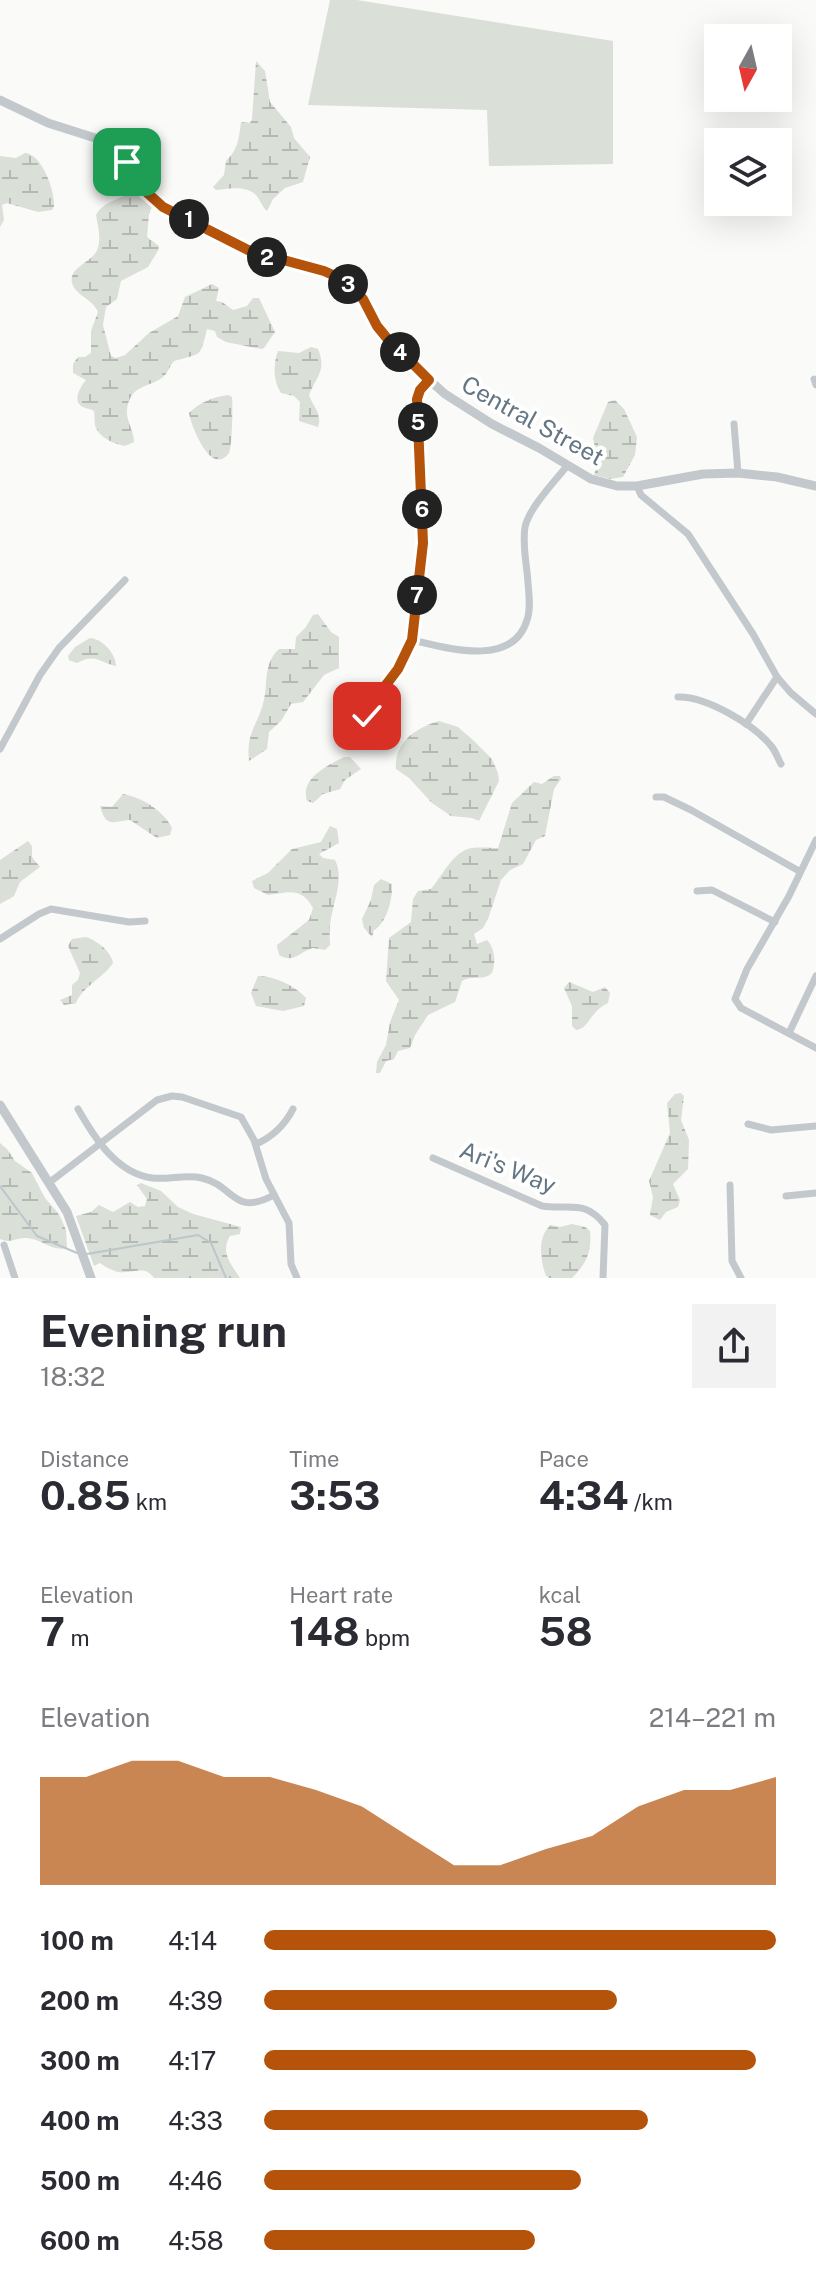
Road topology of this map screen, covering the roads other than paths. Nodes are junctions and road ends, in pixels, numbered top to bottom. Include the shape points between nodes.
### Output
1 (0, 100) edge
2 (429, 380) junction
3 (734, 424) dead end
4 (567, 466) junction
5 (738, 473) junction
6 (637, 486) junction
7 (816, 486) edge
8 (125, 580) dead end
9 (412, 640) junction
10 (777, 677) junction
11 (678, 697) dead end
12 (816, 714) edge
13 (746, 724) junction
14 (372, 738) dead end
15 (0, 749) edge
16 (781, 764) dead end
17 (656, 797) dead end
18 (816, 840) edge
19 (799, 871) junction
20 (697, 891) dead end
21 (145, 921) dead end
22 (775, 922) junction
23 (0, 939) edge
24 (816, 976) edge
25 (789, 1033) junction
26 (816, 1048) edge
27 (0, 1105) edge
28 (78, 1109) dead end
29 (293, 1109) dead end
30 (748, 1124) dead end
31 (816, 1126) edge
32 (98, 1144) junction
33 (256, 1144) junction
34 (433, 1158) dead end
35 (50, 1182) junction
36 (730, 1185) dead end
37 (816, 1193) edge
38 (274, 1195) junction
39 (786, 1196) dead end
40 (4, 1245) dead end
41 (15, 1278) edge
42 (91, 1278) edge
43 (297, 1278) edge
44 (603, 1278) edge
45 (741, 1278) edge

1 - 2 street, Central Street via 48,123 111,143 143,189 163,207 250,251 344,280 363,299 386,337
2 - 4 street, Central Street via 492,424
2 - 9 street via 417,399 423,543
3 - 5 street
4 - 6 street, Central Street via 605,483
4 - 9 street via 526,524 529,609 517,638 489,651
5 - 6 street, Central Street
5 - 7 street, Central Street
6 - 10 street via 688,534
8 - 15 street via 59,648
9 - 14 street via 369,709
10 - 12 street
10 - 13 street
11 - 13 street via 706,703
13 - 16 street via 773,748
17 - 19 street via 691,810
18 - 19 street
19 - 22 street
20 - 22 street via 712,890
21 - 23 street via 51,909
22 - 25 street via 747,969 736,1002
24 - 25 street
25 - 26 street
27 - 35 street
28 - 32 street
29 - 33 street via 283,1124
30 - 31 street via 771,1130
32 - 33 street via 150,1105 172,1096 241,1117
32 - 35 street
32 - 38 street via 142,1175 203,1178 242,1203
33 - 38 street
34 - 44 street, Ari's Way via 542,1206 590,1210 605,1225
35 - 42 street
36 - 45 street via 732,1261
37 - 39 street
38 - 43 street via 289,1223
40 - 41 street

